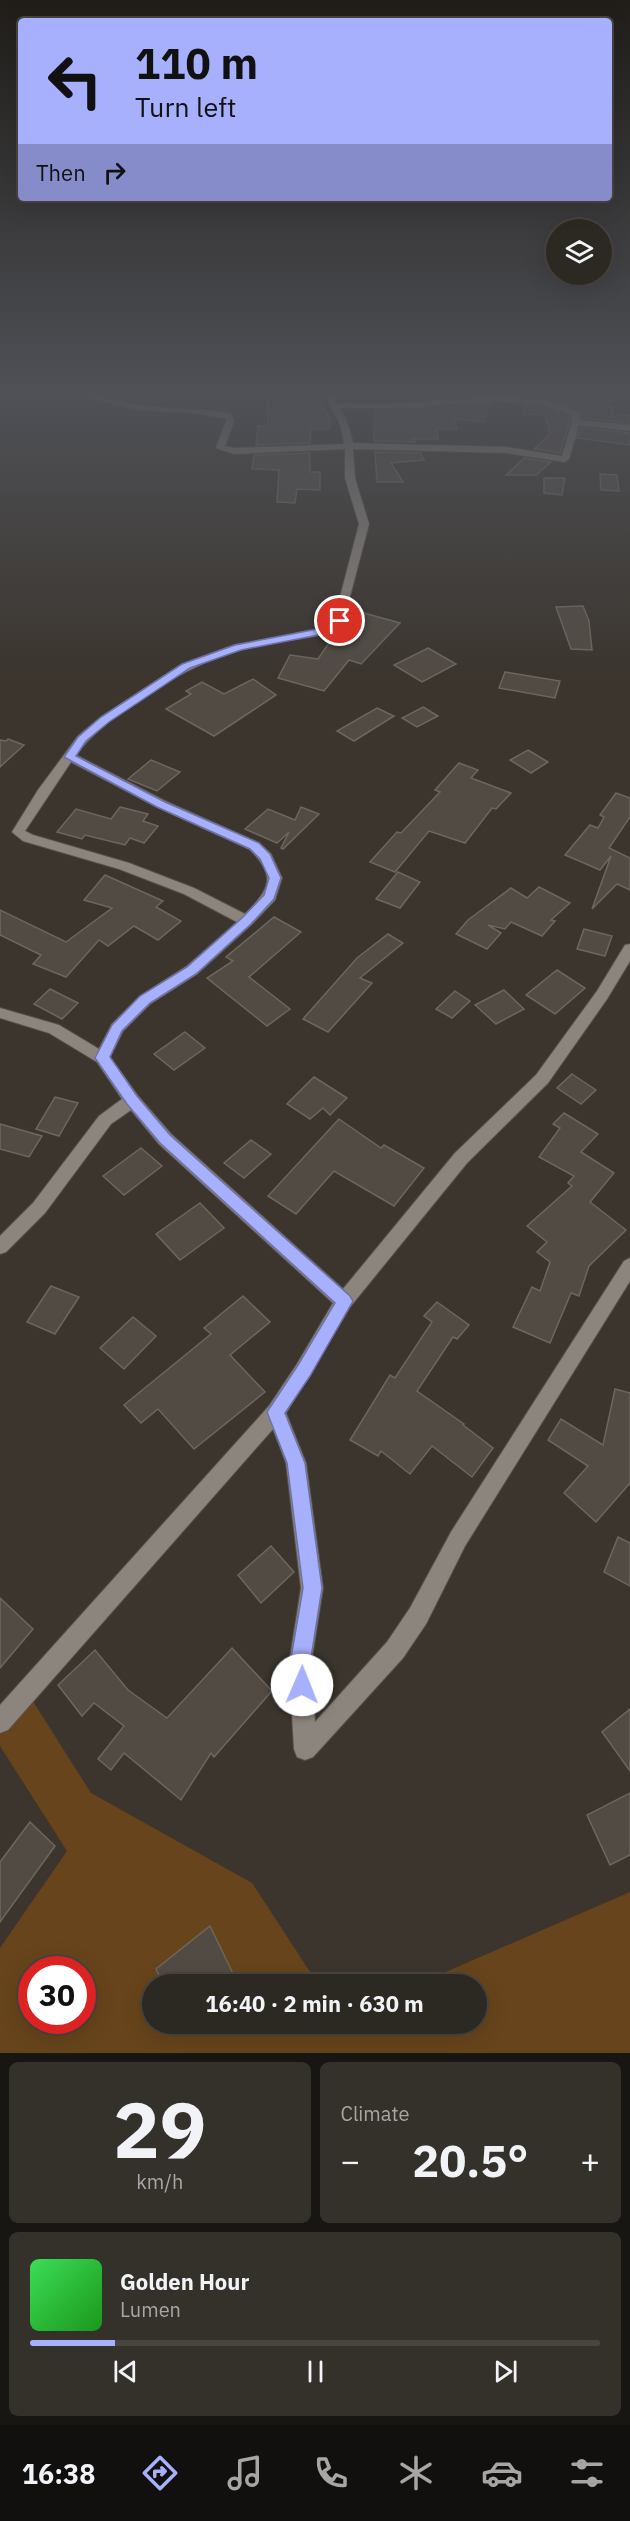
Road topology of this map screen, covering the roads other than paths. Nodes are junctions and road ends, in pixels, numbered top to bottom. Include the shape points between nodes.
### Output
1 (352, 486) edge
2 (70, 757) junction
3 (247, 921) junction
4 (630, 949) edge
5 (0, 1013) edge
6 (102, 1058) junction
7 (132, 1100) junction
8 (0, 1247) edge
9 (630, 1266) edge
10 (344, 1301) junction
11 (276, 1412) junction
12 (0, 1722) edge

1 - 2 street via 364,524 339,625 331,630 238,647 186,666 105,719 82,739
2 - 3 street via 254,846 266,857 275,878 270,897
2 - 3 street via 19,829 21,835 124,866 189,891
3 - 6 street via 192,970 145,1000 117,1028
4 - 10 street via 542,1079 461,1158
5 - 6 street via 54,1029
6 - 7 street
7 - 8 street via 105,1120 39,1208
7 - 10 street via 165,1139
9 - 11 street via 459,1539 412,1624 369,1681 304,1749 300,1664 312,1588 296,1463
10 - 11 street
11 - 12 street

